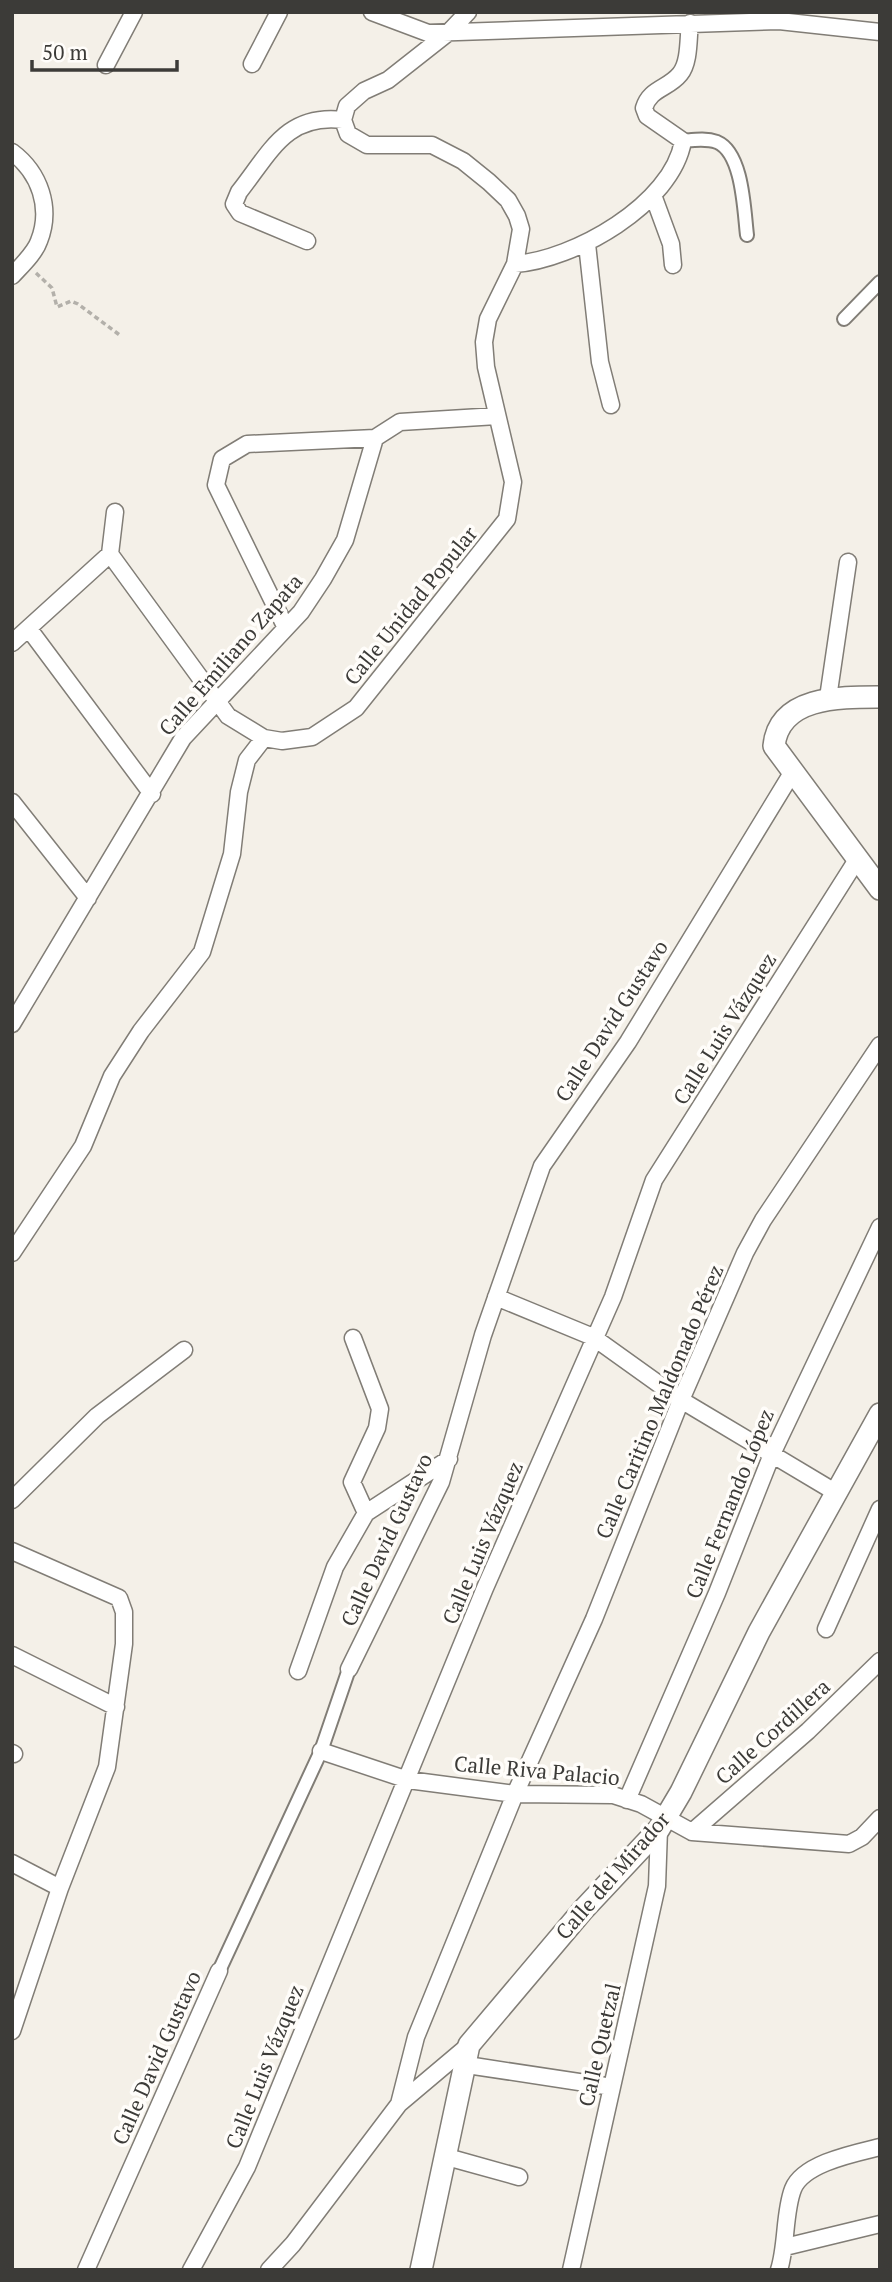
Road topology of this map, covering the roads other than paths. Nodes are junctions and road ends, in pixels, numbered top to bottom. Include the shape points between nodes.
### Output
1 (134, 12) edge
2 (279, 12) edge
3 (372, 12) edge
4 (468, 12) edge
5 (690, 23) junction
6 (880, 32) edge
7 (449, 33) junction
8 (252, 64) dead end
9 (107, 65) dead end
10 (344, 120) junction
11 (683, 141) junction
12 (12, 152) edge
13 (653, 194) junction
14 (747, 235) dead end
15 (307, 241) dead end
16 (587, 244) junction
17 (514, 264) junction
18 (673, 265) dead end
19 (17, 270) edge
20 (880, 282) edge
21 (844, 319) dead end
22 (611, 405) dead end
23 (497, 416) junction
24 (375, 438) junction
25 (115, 512) dead end
26 (110, 554) junction
27 (848, 562) dead end
28 (286, 628) junction
29 (29, 629) junction
30 (12, 643) edge
31 (880, 696) edge
32 (828, 698) junction
33 (217, 702) junction
34 (264, 738) junction
35 (792, 773) junction
36 (152, 794) junction
37 (12, 802) edge
38 (858, 858) junction
39 (880, 889) edge
40 (89, 898) junction
41 (15, 1014) edge
42 (880, 1045) edge
43 (880, 1227) edge
44 (12, 1253) edge
45 (496, 1297) junction
46 (593, 1337) junction
47 (354, 1338) dead end
48 (184, 1350) dead end
49 (681, 1400) junction
50 (880, 1414) edge
51 (772, 1454) junction
52 (449, 1459) junction
53 (835, 1492) junction
54 (12, 1500) edge
55 (880, 1509) edge
56 (366, 1513) junction
57 (12, 1551) edge
58 (826, 1629) dead end
59 (12, 1655) edge
60 (880, 1661) edge
61 (349, 1669) joint
62 (298, 1671) dead end
63 (116, 1707) junction
64 (321, 1751) junction
65 (408, 1780) junction
66 (515, 1794) junction
67 (627, 1800) junction
68 (880, 1818) edge
69 (662, 1824) junction
70 (692, 1832) junction
71 (12, 1863) edge
72 (60, 1888) junction
73 (219, 1971) joint
74 (12, 2031) edge
75 (468, 2055) junction
76 (612, 2087) junction
77 (399, 2104) junction
78 (880, 2147) edge
79 (447, 2157) junction
80 (519, 2177) dead end
81 (880, 2224) edge
82 (293, 2244) junction
83 (785, 2247) junction
84 (86, 2270) edge
85 (191, 2270) edge
86 (269, 2270) edge
87 (288, 2270) edge
88 (421, 2270) edge
89 (571, 2270) edge
90 (779, 2270) edge

1 - 9 street
2 - 8 street
3 - 7 street via 428,33
4 - 7 street
5 - 6 street via 779,20
5 - 7 street
5 - 11 street via 684,67 674,80 652,93 644,108 647,116
7 - 10 street via 388,80 364,91 347,106
10 - 15 street via 321,117 285,134 234,204 240,213
10 - 17 street, Calle Unidad Popular via 348,134 367,145 432,145 489,182 508,200 521,229
11 - 13 street
11 - 14 street via 706,140 726,148 738,171
12 - 19 street via 41,187 45,212 39,243
13 - 16 street
13 - 18 street via 671,244
16 - 17 street via 538,262
16 - 22 street via 600,362
17 - 23 street, Calle Unidad Popular via 488,319 484,342
20 - 21 street
23 - 24 street via 400,422
23 - 34 street, Calle Unidad Popular via 513,482 507,519 356,708 312,737
24 - 28 street, Calle Emiliano Zapata via 345,540
24 - 28 street via 247,444 222,459 216,485
25 - 26 street
26 - 29 street
26 - 33 street
27 - 32 street
28 - 33 street, Calle Emiliano Zapata
29 - 30 street
29 - 36 street
31 - 32 street
32 - 35 street via 786,716 776,730 774,746
33 - 34 street via 228,716
33 - 36 street, Calle Emiliano Zapata via 183,737
34 - 44 street via 247,760 232,854 202,952 112,1076 83,1146
35 - 38 street
35 - 45 street, Calle David Gustavo via 628,1042 542,1166
36 - 40 street, Calle Emiliano Zapata
37 - 40 street
38 - 39 street
38 - 46 street, Calle Luis Vázquez via 654,1180 613,1297
40 - 41 street, Calle Emiliano Zapata
42 - 49 street, Calle Caritino Maldonado Pérez via 762,1220
43 - 51 street, Calle Fernando López
45 - 46 street
45 - 52 street, Calle David Gustavo
46 - 49 street
46 - 65 street, Calle Luis Vázquez
47 - 56 street via 380,1409 377,1428 352,1482
48 - 54 street via 97,1416
49 - 51 street
49 - 66 street, Calle Caritino Maldonado Pérez via 594,1619
50 - 53 street, Calle del Mirador
51 - 53 street
51 - 67 street, Calle Fernando López
52 - 56 street
52 - 61 street, Calle David Gustavo
53 - 69 street, Calle del Mirador
55 - 58 street
56 - 62 street via 335,1567
57 - 63 street via 119,1598 124,1644
59 - 63 street
60 - 70 street, Calle Cordillera
61 - 64 street, Calle David Gustavo
63 - 72 street via 107,1768
64 - 65 street, Calle Riva Palacio
64 - 73 street, Calle David Gustavo
65 - 66 street, Calle Riva Palacio
65 - 85 street, Calle Luis Vázquez via 247,2167
66 - 67 street, Calle Riva Palacio via 613,1795
66 - 77 street, Calle Caritino Maldonado Pérez via 416,2037
67 - 69 street, Calle Riva Palacio
68 - 70 street via 849,1844
69 - 70 street
69 - 75 street, Calle del Mirador via 583,1910
69 - 76 street, Calle Quetzal via 657,1886
71 - 72 street
72 - 74 street
73 - 84 street, Calle David Gustavo
75 - 76 street
75 - 77 street
75 - 79 street, Calle del Mirador
76 - 89 street, Calle Quetzal
77 - 82 street
78 - 83 street via 837,2158 793,2187
79 - 80 street
79 - 88 street, Calle del Mirador
81 - 83 street
82 - 86 street
82 - 87 street
83 - 90 street

